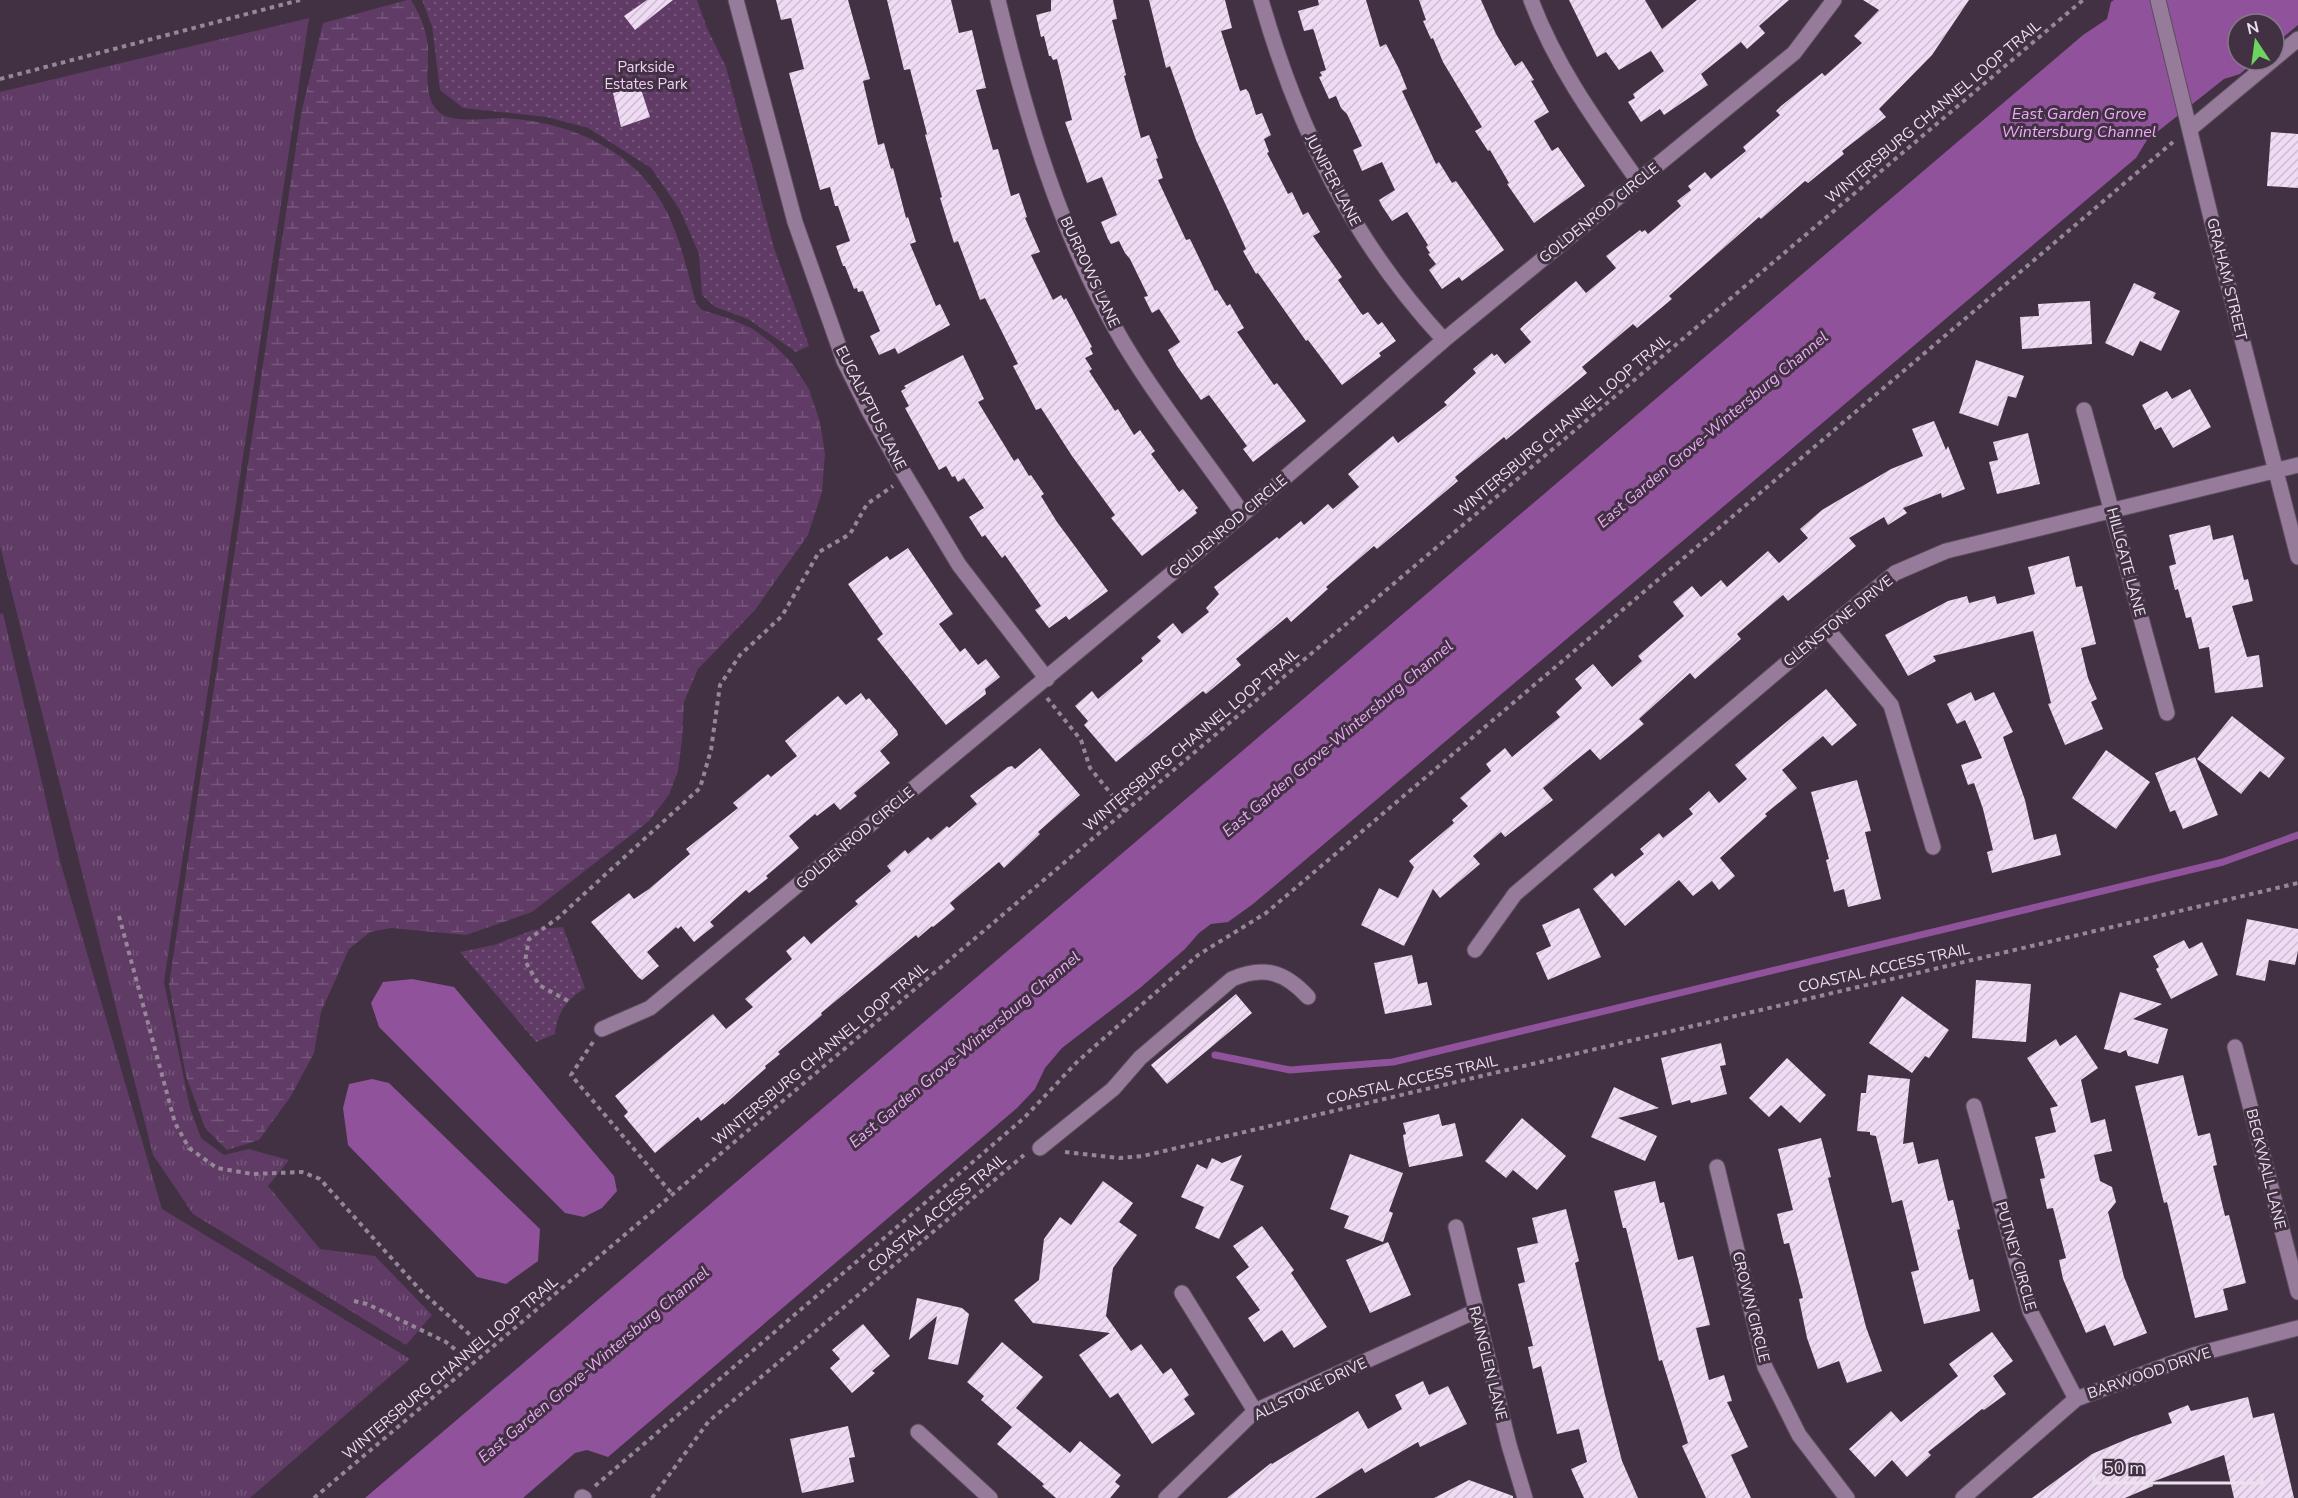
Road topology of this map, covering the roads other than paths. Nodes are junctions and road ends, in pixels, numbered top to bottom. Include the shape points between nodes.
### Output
1 (736, 0) edge
2 (998, 0) edge
3 (1261, 0) edge
4 (1530, 0) edge
5 (1834, 0) edge
6 (2158, 0) edge
7 (2298, 39) edge
8 (2190, 129) junction
9 (1638, 181) junction
10 (1444, 340) junction
11 (2084, 410) dead end
12 (2298, 465) edge
13 (2275, 470) junction
14 (2111, 509) junction
15 (1243, 514) junction
16 (2298, 557) edge
17 (1827, 629) junction
18 (1042, 682) junction
19 (2167, 713) dead end
20 (1933, 847) dead end
21 (1475, 950) dead end
22 (1308, 997) dead end
23 (602, 1029) road end
24 (2235, 1047) dead end
25 (1974, 1106) dead end
26 (1040, 1148) road end
27 (1717, 1167) dead end
28 (1456, 1227) dead end
29 (2298, 1292) edge
30 (1182, 1293) dead end
31 (1476, 1311) junction
32 (2298, 1328) edge
33 (2076, 1399) junction
34 (1255, 1412) junction
35 (918, 1432) dead end
36 (990, 1498) edge
37 (1166, 1498) edge
38 (1525, 1498) edge
39 (1847, 1498) edge
40 (1963, 1498) edge

1 - 18 street, EUCALYPTUS LANE via 795,222 844,361 959,565
2 - 15 street, BURROWS LANE via 1038,150 1070,234 1122,339
3 - 10 street, JUNIPER LANE via 1296,108 1346,210 1416,310
4 - 9 street via 1560,65
5 - 9 street, GOLDENROD CIRCLE via 1794,53
6 - 8 street, GRAHAM STREET
7 - 8 street
8 - 13 street, GRAHAM STREET
9 - 10 street, GOLDENROD CIRCLE
10 - 15 street, GOLDENROD CIRCLE
11 - 14 street, HILLGATE LANE
12 - 13 street, GLENSTONE DRIVE
13 - 14 street, GLENSTONE DRIVE
13 - 16 street, GRAHAM STREET
14 - 17 street, GLENSTONE DRIVE via 1946,551 1895,573
14 - 19 street, HILLGATE LANE
15 - 18 street, GOLDENROD CIRCLE
17 - 20 street via 1891,705
17 - 21 street, GLENSTONE DRIVE via 1515,894
18 - 23 street, GOLDENROD CIRCLE via 650,1008
22 - 26 street via 1281,975 1248,972 1232,979 1140,1058 1113,1089
24 - 29 street, BECKWALL LANE
25 - 33 street, PUTNEY CIRCLE via 2030,1311
27 - 39 street, CROWN CIRCLE via 1765,1366 1799,1435
28 - 31 street, RAINGLEN LANE
30 - 34 street
31 - 34 street, ALLSTONE DRIVE
31 - 38 street, RAINGLEN LANE
32 - 33 street, BARWOOD DRIVE via 2194,1355
33 - 40 street, BARWOOD DRIVE
34 - 37 street, ALLSTONE DRIVE
35 - 36 street

